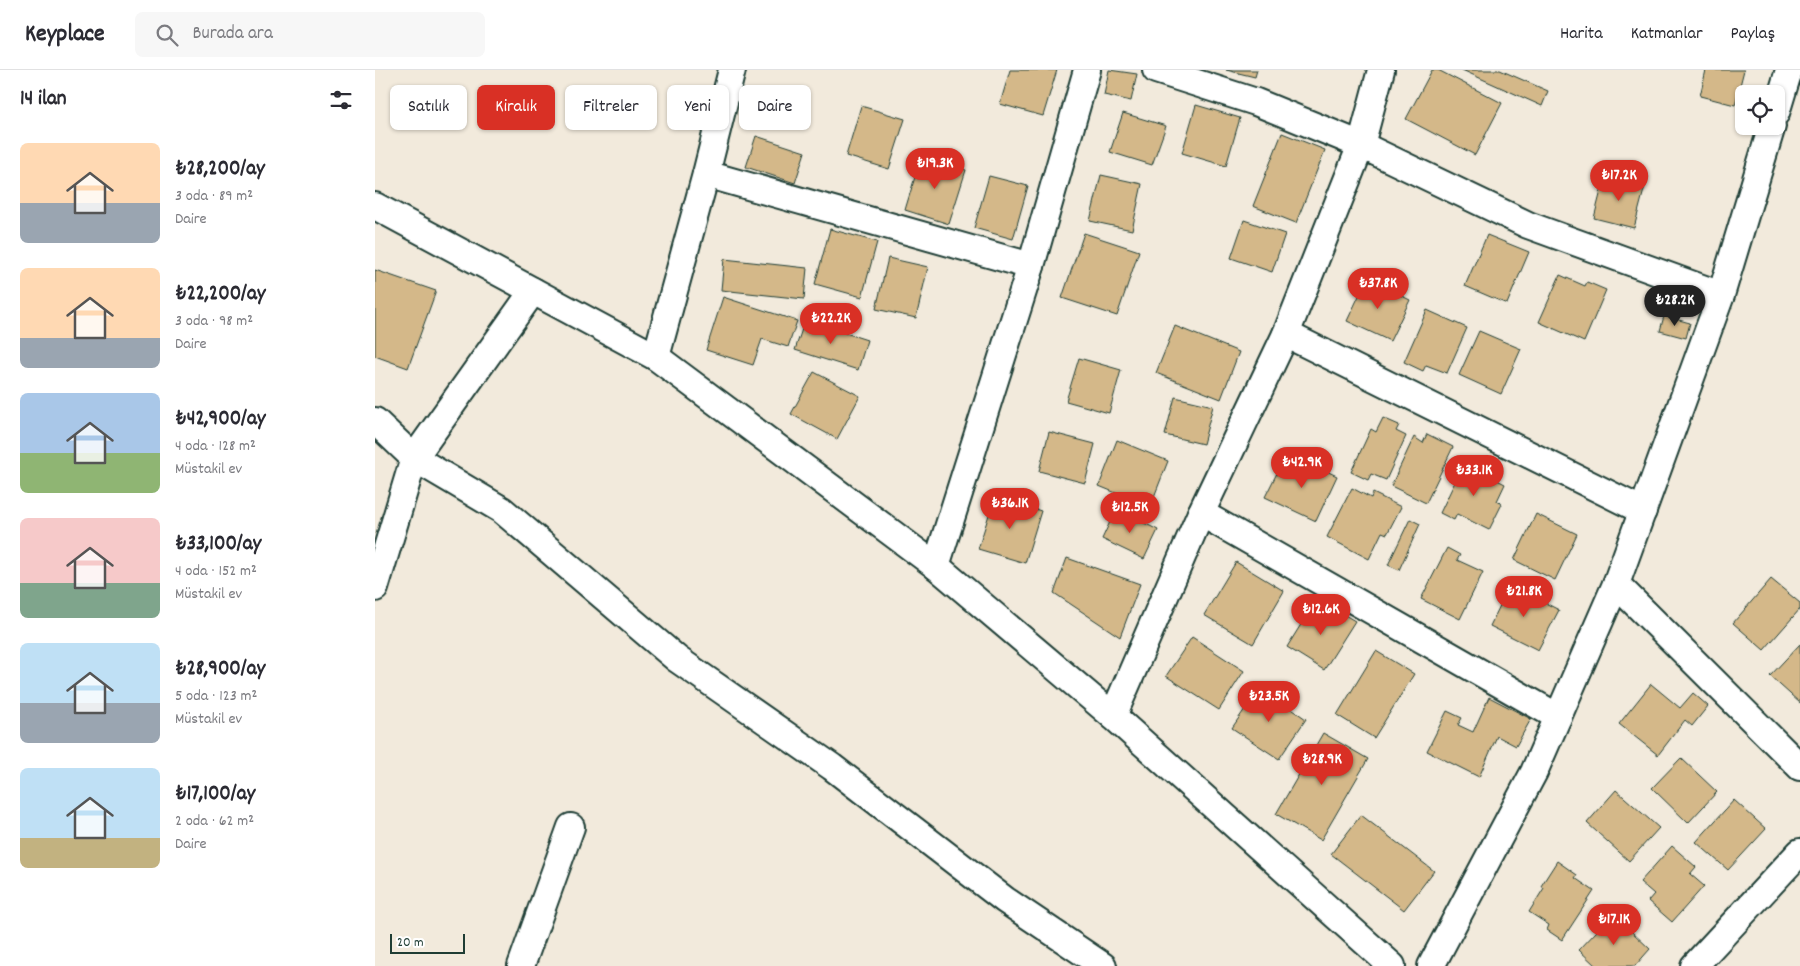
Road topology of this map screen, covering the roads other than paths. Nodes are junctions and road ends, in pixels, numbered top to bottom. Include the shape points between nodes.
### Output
1 (732, 70) edge
2 (1087, 70) edge
3 (1156, 70) edge
4 (1381, 70) edge
5 (1789, 70) edge
6 (1784, 85) edge
7 (1769, 135) edge
8 (1361, 145) junction
9 (706, 174) junction
10 (375, 206) edge
11 (1031, 266) junction
12 (533, 291) junction
13 (1721, 295) junction
14 (1286, 334) junction
15 (656, 357) junction
16 (375, 421) edge
17 (414, 458) junction
18 (1643, 511) junction
19 (1201, 513) junction
20 (936, 566) junction
21 (1616, 584) junction
22 (375, 588) edge
23 (1113, 716) junction
24 (1558, 718) junction
25 (1800, 767) edge
26 (571, 827) dead end
27 (1800, 852) edge
28 (521, 966) edge
29 (1103, 966) edge
30 (1392, 966) edge
31 (1431, 966) edge
32 (1694, 966) edge

1 - 9 street
2 - 11 street
3 - 8 street via 1256,102
4 - 8 street
5 - 6 street
7 - 13 street
8 - 13 street via 1528,225
8 - 14 street
9 - 11 street
9 - 15 street
10 - 12 street
11 - 20 street
12 - 15 street
12 - 17 street
13 - 18 street
14 - 18 street
14 - 19 street
15 - 20 street
16 - 17 street
17 - 22 street
17 - 29 street via 502,510 677,659 831,767 1005,900
18 - 21 street
19 - 23 street
19 - 24 street
20 - 23 street
21 - 24 street
21 - 25 street
23 - 30 street
24 - 31 street via 1535,772
26 - 28 street
27 - 32 street

